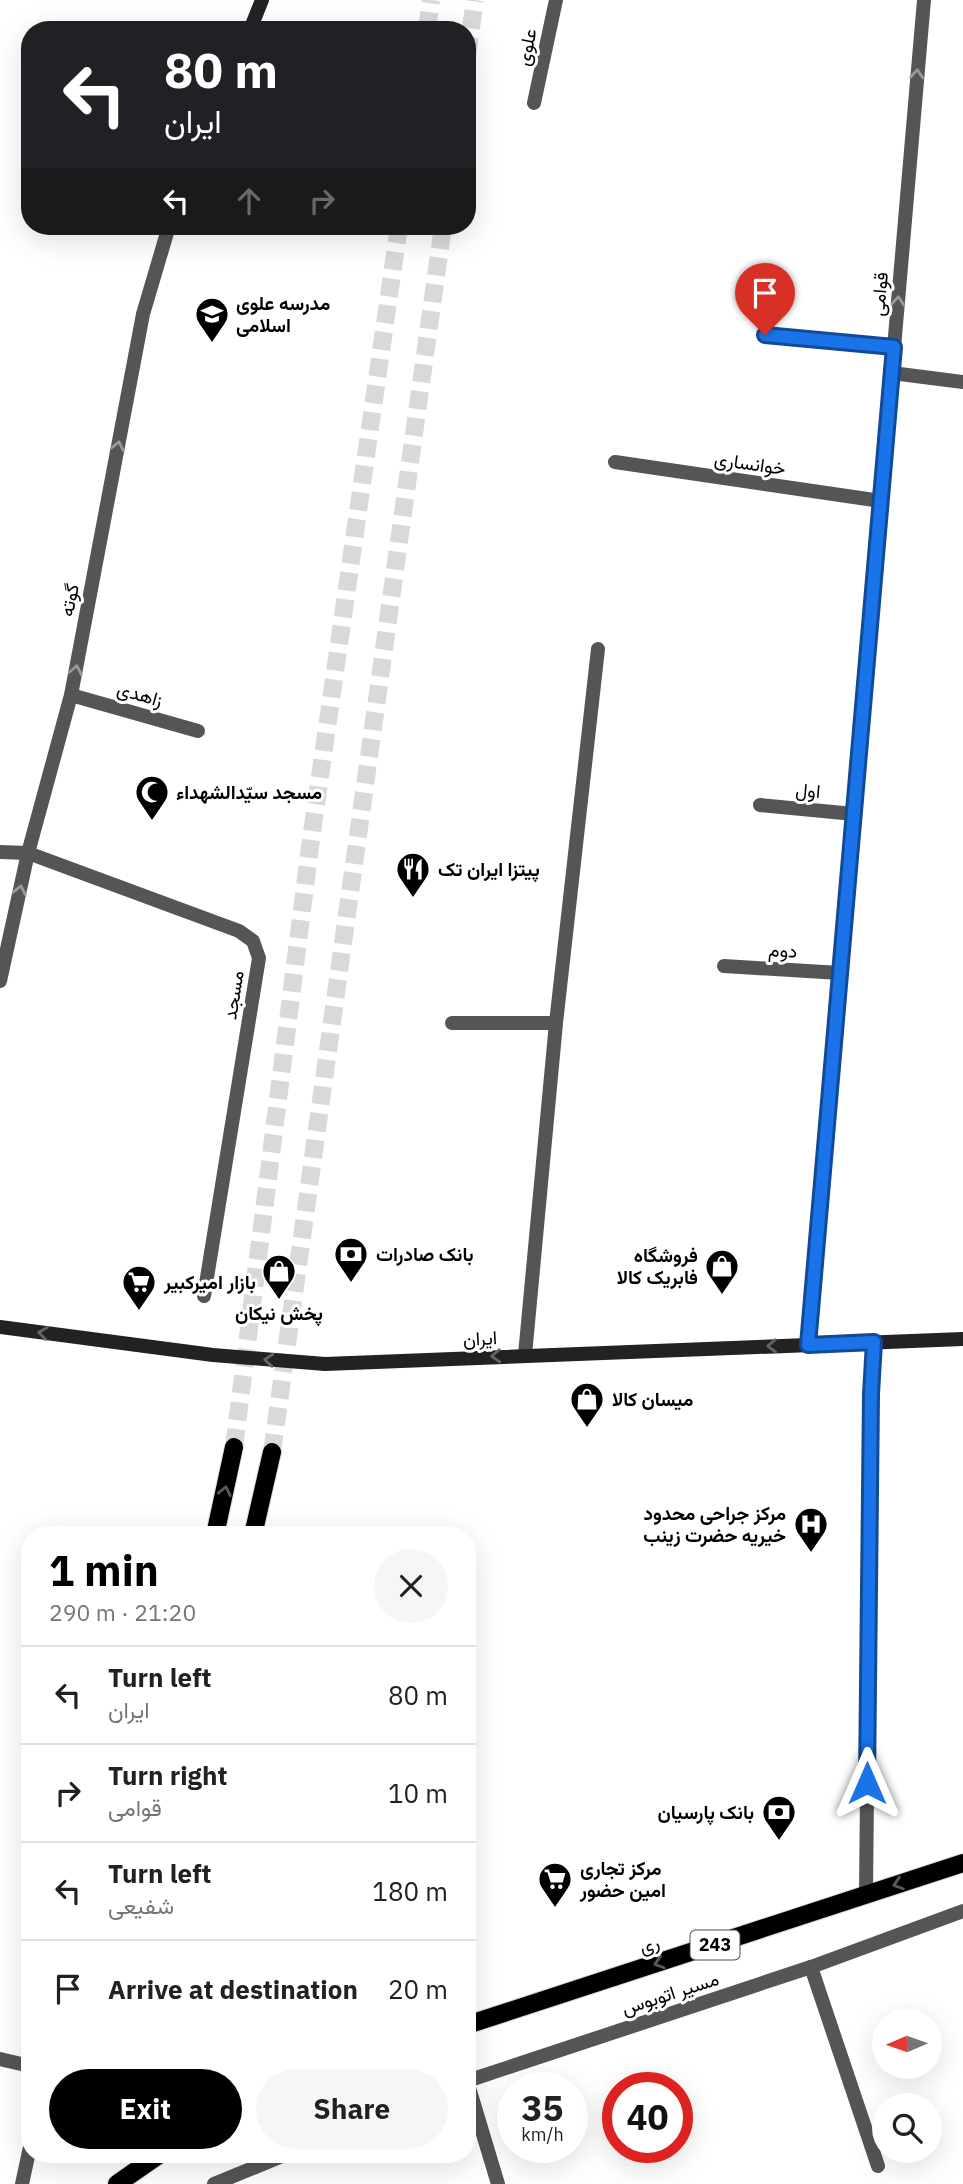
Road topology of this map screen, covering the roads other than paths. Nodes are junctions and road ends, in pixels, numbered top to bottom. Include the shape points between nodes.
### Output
1 (262, 0) edge
2 (556, 0) edge
3 (924, 0) edge
4 (254, 21) edge
5 (534, 103) dead end
6 (166, 235) edge
7 (765, 335) dead end
8 (894, 347) junction
9 (892, 373) junction
10 (963, 382) edge
11 (615, 462) dead end
12 (881, 501) junction
13 (598, 649) dead end
14 (71, 695) junction
15 (198, 731) dead end
16 (760, 805) dead end
17 (854, 814) junction
18 (0, 852) edge
19 (28, 853) junction
20 (724, 966) dead end
21 (840, 973) junction
22 (0, 981) edge
23 (452, 1023) dead end
24 (556, 1023) junction
25 (204, 1296) dead end
26 (0, 1327) edge
27 (963, 1339) edge
28 (874, 1342) junction
29 (808, 1345) junction
30 (525, 1355) junction
31 (234, 1447) tunnel mouth
32 (272, 1452) tunnel mouth
33 (217, 1526) edge
34 (255, 1526) edge
35 (963, 1863) edge
36 (866, 1894) junction
37 (963, 1911) edge
38 (811, 1967) junction
39 (476, 2022) edge
40 (0, 2059) edge
41 (21, 2064) edge
42 (476, 2078) edge
43 (476, 2111) edge
44 (27, 2163) edge
45 (147, 2163) edge
46 (265, 2163) edge
47 (878, 2166) dead end
48 (22, 2184) edge
49 (117, 2184) edge
50 (214, 2184) edge
51 (498, 2184) edge

1 - 4 main road
2 - 5 street, علوی
8 -> 3 street, قوامی
14 -> 6 street, گوته via 143,314
7 - 8 street
8 - 9 street, قوامی
9 - 10 street
9 - 12 street, قوامی
11 - 12 street, خوانساری
12 - 17 street, قوامی
13 - 24 street
14 - 15 street, زاهدی
14 - 19 street, گوته
16 - 17 street, اول
17 - 21 street, قوامی
18 - 19 street, مسجد
22 -> 19 street, گوته
19 - 25 street, مسجد via 239,931 253,941 259,958
20 - 21 street, دوم
21 - 29 street, قوامی
23 - 24 street
24 - 30 street
30 -> 26 main road, ایران via 325,1364 213,1355
27 - 28 main road, ایران
28 - 29 main road, ایران
28 - 36 street
29 -> 30 main road, ایران
33 -> 31 main road
32 - 34 main road
35 -> 36 main road, ری / 243
36 -> 39 main road, ری / 243
37 - 38 street, مسیر اتوبوس
38 - 42 street, مسیر اتوبوس
38 - 47 street
40 - 41 street
43 - 51 street
44 - 48 street
45 - 49 main road
46 - 50 street

